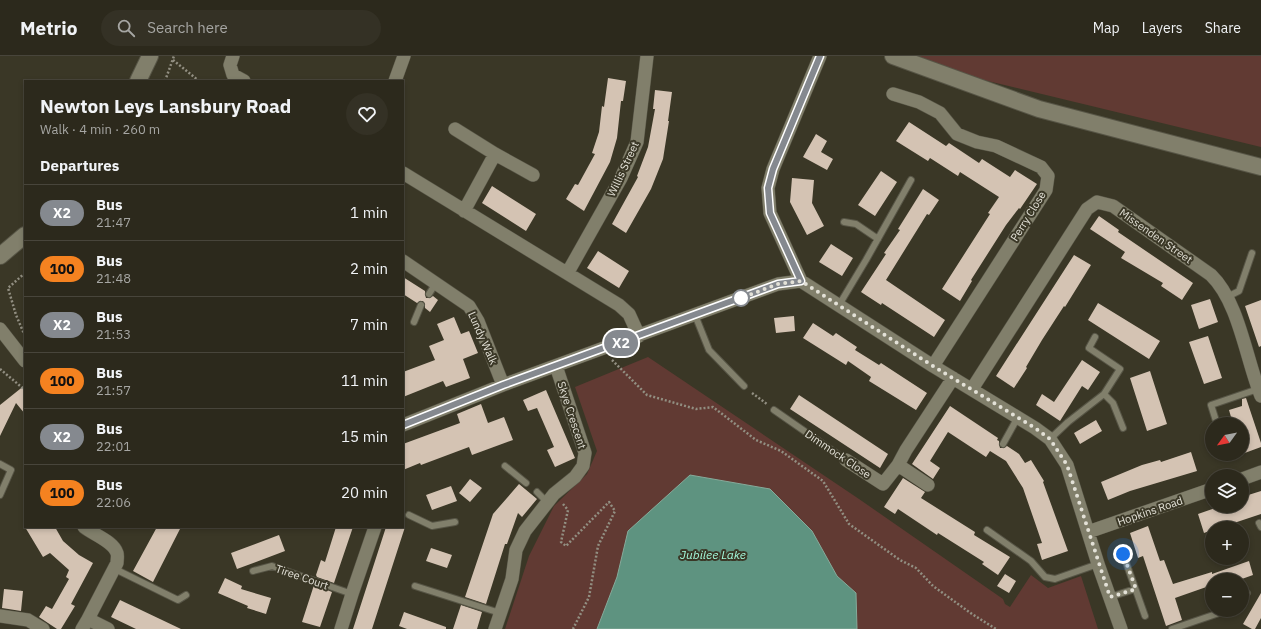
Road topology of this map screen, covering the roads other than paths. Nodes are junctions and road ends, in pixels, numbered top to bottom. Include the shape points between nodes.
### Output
1 (150, 56) edge
2 (233, 56) edge
3 (404, 56) edge
4 (648, 56) edge
5 (820, 56) edge
6 (895, 56) edge
7 (138, 80) edge
8 (242, 80) edge
9 (396, 80) edge
10 (892, 94) dead end
11 (455, 129) dead end
12 (495, 154) junction
13 (1261, 167) edge
14 (404, 174) edge
15 (533, 175) dead end
16 (911, 180) dead end
17 (464, 210) junction
18 (844, 222) dead end
19 (24, 236) edge
20 (878, 239) junction
21 (1252, 253) dead end
22 (0, 256) edge
23 (404, 262) edge
24 (568, 272) junction
25 (801, 281) junction
26 (1227, 296) junction
27 (421, 305) dead end
28 (839, 305) junction
29 (695, 315) junction
30 (414, 322) dead end
31 (0, 329) edge
32 (639, 336) junction
33 (1095, 337) dead end
34 (24, 361) edge
35 (556, 366) junction
36 (933, 366) junction
37 (953, 378) junction
38 (503, 385) junction
39 (744, 386) road end
40 (972, 389) junction
41 (1260, 392) edge
42 (1104, 394) junction
43 (774, 410) road end
44 (1018, 417) junction
45 (1215, 417) edge
46 (404, 425) edge
47 (1123, 428) dead end
48 (1050, 439) junction
49 (1003, 444) dead end
50 (846, 460) joint
51 (0, 464) edge
52 (898, 465) junction
53 (505, 466) dead end
54 (1261, 472) edge
55 (1249, 476) edge
56 (526, 483) dead end
57 (928, 485) dead end
58 (1205, 491) edge
59 (536, 492) dead end
60 (0, 495) edge
61 (550, 498) junction
62 (410, 515) dead end
63 (455, 522) dead end
64 (85, 528) edge
65 (375, 528) edge
66 (987, 530) dead end
67 (1088, 532) junction
68 (1123, 554) dead end
69 (1098, 564) junction
70 (116, 569) junction
71 (253, 571) dead end
72 (415, 586) dead end
73 (1136, 589) junction
74 (352, 594) junction
75 (186, 595) dead end
76 (1110, 597) junction
77 (500, 613) junction
78 (0, 616) edge
79 (1145, 616) dead end
80 (1207, 617) edge
81 (85, 624) edge
82 (43, 629) edge
83 (108, 629) edge
84 (342, 629) edge
85 (495, 629) edge
86 (1122, 629) edge
87 (1172, 629) edge

1 - 7 street
2 - 8 street via 230,65 233,75
3 - 9 street
4 - 24 street, Willis Street via 637,142 621,178
5 - 25 street via 773,169 768,188 770,213
6 - 13 street via 1039,109
10 - 36 street, Perry Close via 930,107 940,113 957,134 976,142 996,146 1041,167 1048,176 1046,190
11 - 12 street
12 - 15 street
12 - 17 street
14 - 17 street
16 - 20 lane
17 - 24 street
18 - 20 lane via 856,224
19 - 22 street
20 - 28 lane
21 - 26 lane via 1240,291
23 - 38 street, Lundy Walk via 432,288 469,306 478,321
24 - 32 street via 629,314
25 - 28 street
25 - 29 street via 778,284
26 - 40 street, Missenden Street via 1211,275 1113,206 1097,202 1087,209
26 - 41 street, Missenden Street
27 - 30 lane
28 - 36 street
29 - 32 street
29 - 39 lane via 709,350
31 - 34 street
32 - 35 street
33 - 42 lane via 1089,348 1120,369
35 - 38 street
35 - 61 street, Skye Crescent via 585,453 583,466 575,477
36 - 37 street
37 - 40 street
37 - 52 street, Dimmock Close
38 - 46 street
40 - 44 street
41 - 45 lane via 1211,405
42 - 47 lane via 1112,403
42 - 48 lane
43 - 50 lane, Dimmock Close
44 - 48 street
44 - 49 lane
48 - 67 street via 1067,465
50 - 52 street, Dimmock Close via 883,484
51 - 60 lane via 12,470
52 - 57 street
53 - 56 lane
54 - 55 street
58 - 67 street, Hopkins Road
59 - 61 lane
61 - 77 street, Skye Crescent via 525,530 516,550 512,579
62 - 63 lane via 432,526
64 - 70 street via 111,543 117,553
65 - 74 street
66 - 69 lane via 1031,561 1045,577 1055,579
67 - 69 street
68 - 73 lane
69 - 76 street
70 - 75 lane via 178,600
70 - 81 street
71 - 74 lane, Tiree Court via 272,566
72 - 77 lane
73 - 76 lane
73 - 79 lane
74 - 84 street
76 - 86 street
77 - 85 street, Skye Crescent
78 - 82 street via 28,620
80 - 87 lane
81 - 83 street

